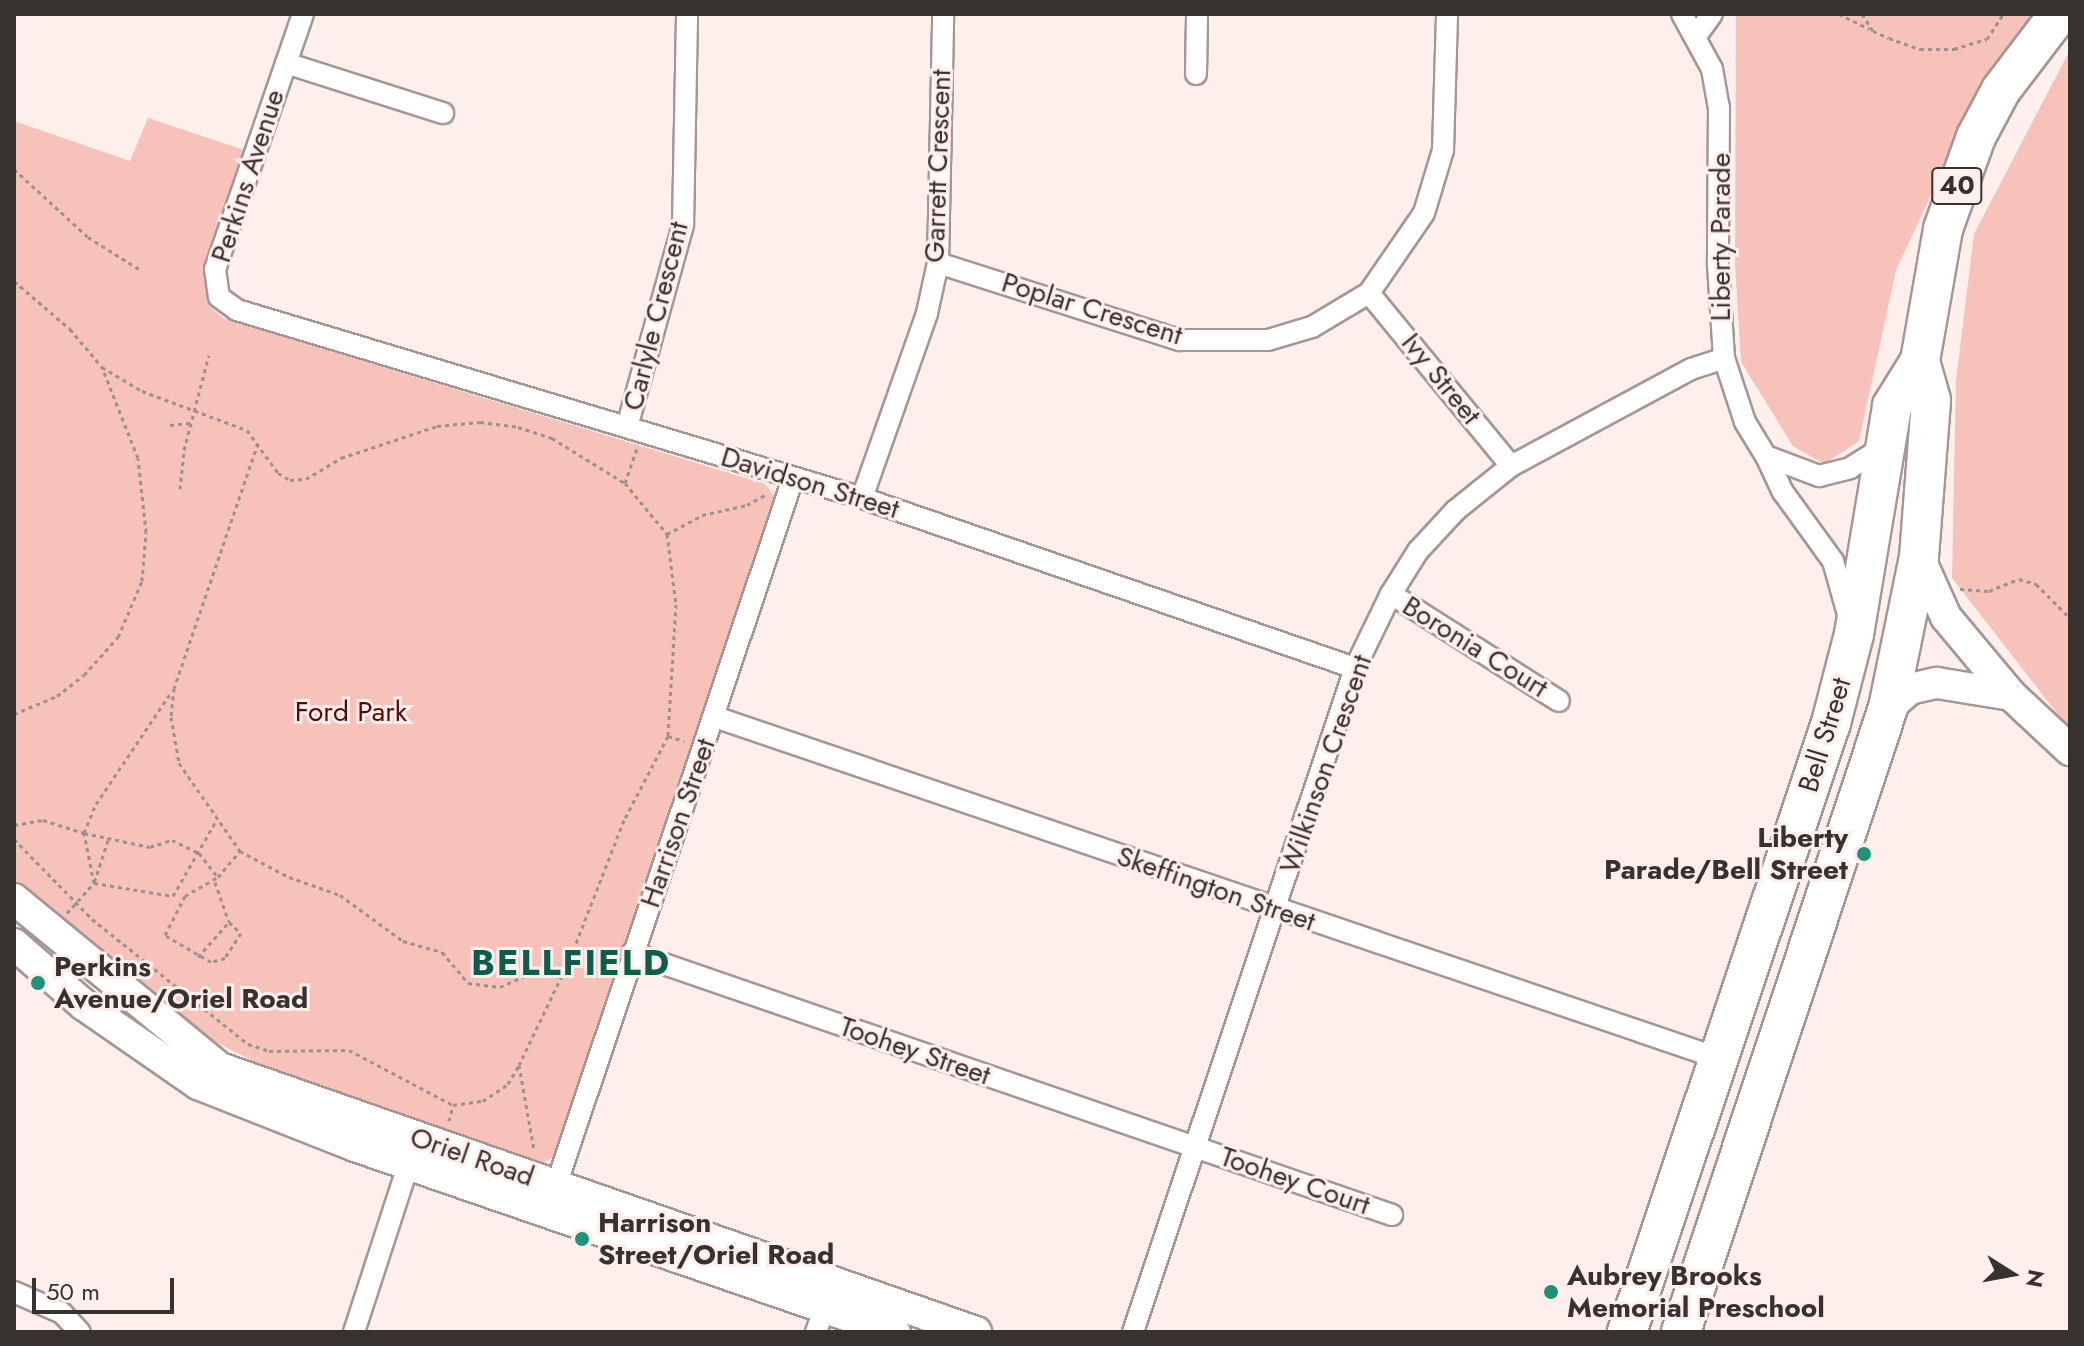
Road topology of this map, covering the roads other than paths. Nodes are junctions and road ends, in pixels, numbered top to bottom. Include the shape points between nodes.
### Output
1 (303, 14) edge
2 (687, 14) edge
3 (943, 14) edge
4 (1197, 14) edge
5 (1447, 14) edge
6 (1682, 14) edge
7 (1712, 14) edge
8 (2052, 22) edge
9 (1696, 36) junction
10 (286, 63) junction
11 (1196, 74) dead end
12 (443, 113) dead end
13 (938, 263) junction
14 (1369, 293) junction
15 (258, 318) joint
16 (1724, 358) junction
17 (1920, 361) junction
18 (627, 427) junction
19 (1888, 444) junction
20 (1767, 458) junction
21 (1511, 466) junction
22 (791, 486) junction
23 (862, 498) junction
24 (1919, 557) junction
25 (1391, 594) junction
26 (1854, 634) junction
27 (1355, 668) junction
28 (2011, 695) junction
29 (1559, 701) dead end
30 (1888, 708) junction
31 (715, 717) junction
32 (2070, 750) edge
33 (1793, 835) junction
34 (1841, 856) junction
35 (14, 899) edge
36 (1278, 910) junction
37 (14, 944) edge
38 (632, 953) junction
39 (1718, 1058) junction
40 (1197, 1148) junction
41 (413, 1151) junction
42 (551, 1200) junction
43 (1392, 1215) dead end
44 (14, 1292) edge
45 (825, 1308) edge
46 (80, 1332) edge
47 (354, 1332) edge
48 (895, 1332) edge
49 (976, 1332) edge
50 (1133, 1332) edge
51 (1627, 1332) edge
52 (1681, 1332) edge

1 - 10 street, Perkins Avenue
2 - 18 street, Carlyle Crescent via 683,225
3 - 13 street, Garrett Crescent
4 - 11 street
5 - 14 street, Poplar Crescent via 1439,172 1415,231
6 - 9 street, Liberty Parade
7 - 9 street
8 - 17 highway, Bell Street / 40 via 2001,90 1959,178 1933,268
9 - 16 street, Liberty Parade via 1712,69 1719,107 1718,291
10 - 12 street
10 - 15 street, Perkins Avenue via 215,269 219,297
13 - 14 street, Poplar Crescent via 1152,333 1225,344 1268,340 1312,327
13 - 23 street, Garrett Crescent via 927,313
14 - 21 street, Ivy Street
15 - 18 street, Davidson Street
16 - 20 street, Liberty Parade via 1745,422
16 - 21 street, Wilkinson Crescent via 1691,369
17 - 19 highway, Bell Street / 40 via 1892,406
17 - 24 highway, Bell Street / 40 via 1931,400
18 - 22 street, Davidson Street
19 - 20 street via 1850,468 1819,476
19 - 26 highway, Bell Street / 40
20 - 26 street, Liberty Parade via 1783,492 1833,561
21 - 25 street, Wilkinson Crescent via 1456,510 1418,551
22 - 23 street, Davidson Street
22 - 31 street, Harrison Street
23 - 27 street, Davidson Street
24 - 28 main road via 1946,617
24 - 30 highway, Bell Street / 40
25 - 27 street, Wilkinson Crescent
25 - 29 street, Boronia Court
26 - 33 highway, Bell Street / 40
27 - 36 street, Wilkinson Crescent
28 - 30 main road via 1958,683 1924,684
28 - 32 main road
30 - 34 highway, Bell Street / 40
31 - 36 street, Skeffington Street
31 - 38 street, Harrison Street
33 - 34 highway
33 - 39 highway, Bell Street / 40
34 - 52 highway, Bell Street / 40
35 - 41 main road, Oriel Road via 220,1068
36 - 39 street, Skeffington Street
36 - 40 street, Wilkinson Crescent
37 - 41 main road, Oriel Road via 84,1005 198,1084
38 - 40 street, Toohey Street
38 - 42 street, Harrison Street
39 - 51 highway, Bell Street / 40
40 - 43 street, Toohey Court
40 - 50 street, Wilkinson Crescent
41 - 42 main road, Oriel Road
41 - 47 street
42 - 45 main road, Oriel Road
44 - 46 street via 62,1313
45 - 48 main road, Oriel Road
45 - 49 main road, Oriel Road

